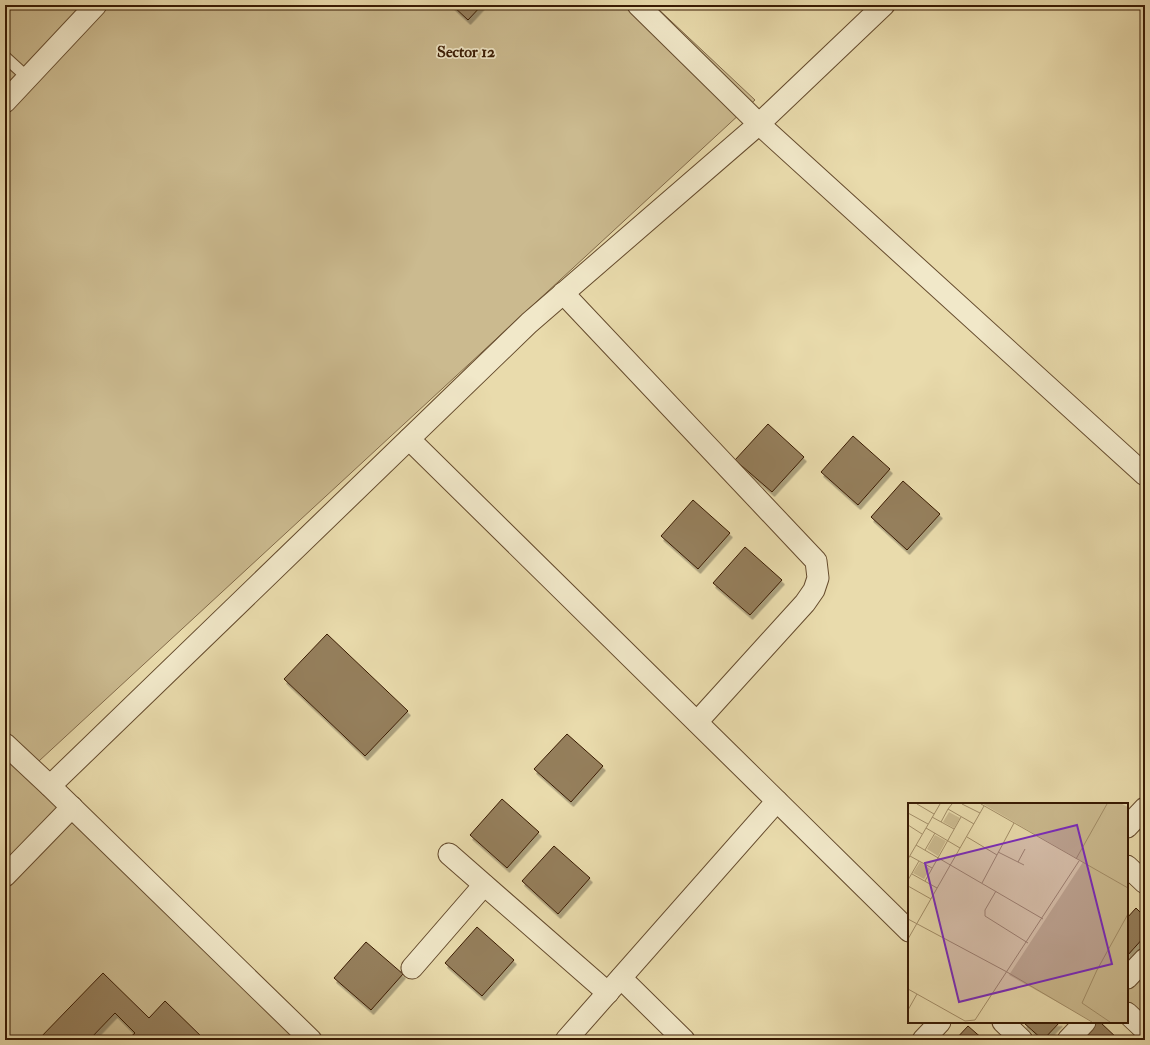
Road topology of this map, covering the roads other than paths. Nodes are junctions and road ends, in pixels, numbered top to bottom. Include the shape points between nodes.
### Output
1 (96, 5) edge
2 (638, 5) edge
3 (884, 5) edge
4 (5, 57) edge
5 (28, 78) junction
6 (5, 102) edge
7 (759, 124) junction
8 (563, 293) junction
9 (409, 439) junction
10 (1145, 475) edge
11 (697, 722) junction
12 (5, 744) edge
13 (50, 786) junction
14 (777, 801) junction
15 (72, 807) junction
16 (1145, 808) edge
17 (1128, 826) edge
18 (449, 854) dead end
19 (1128, 867) edge
20 (5, 876) edge
21 (1145, 883) edge
22 (484, 885) junction
23 (908, 930) edge
24 (1145, 959) edge
25 (412, 968) dead end
26 (1128, 977) edge
27 (614, 986) junction
28 (1128, 1014) edge
29 (939, 1023) edge
30 (1004, 1023) edge
31 (1084, 1023) edge
32 (1145, 1030) edge
33 (311, 1040) edge
34 (566, 1040) edge
35 (684, 1040) edge
36 (923, 1040) edge
37 (1022, 1040) edge
38 (1068, 1040) edge

1 - 5 street
2 - 7 street
3 - 7 street
4 - 5 lane
5 - 6 street
7 - 8 street
7 - 10 street
8 - 9 street
8 - 11 street via 816,561 818,578 805,603
9 - 11 street
9 - 13 street
11 - 14 street
12 - 13 street
13 - 15 street
14 - 23 street
14 - 27 street
15 - 20 street
15 - 33 street
16 - 17 street
18 - 22 street
19 - 21 street
22 - 25 street
22 - 27 street
24 - 26 street
27 - 34 street
27 - 35 street
28 - 32 street
29 - 36 street
30 - 37 street
31 - 38 street

